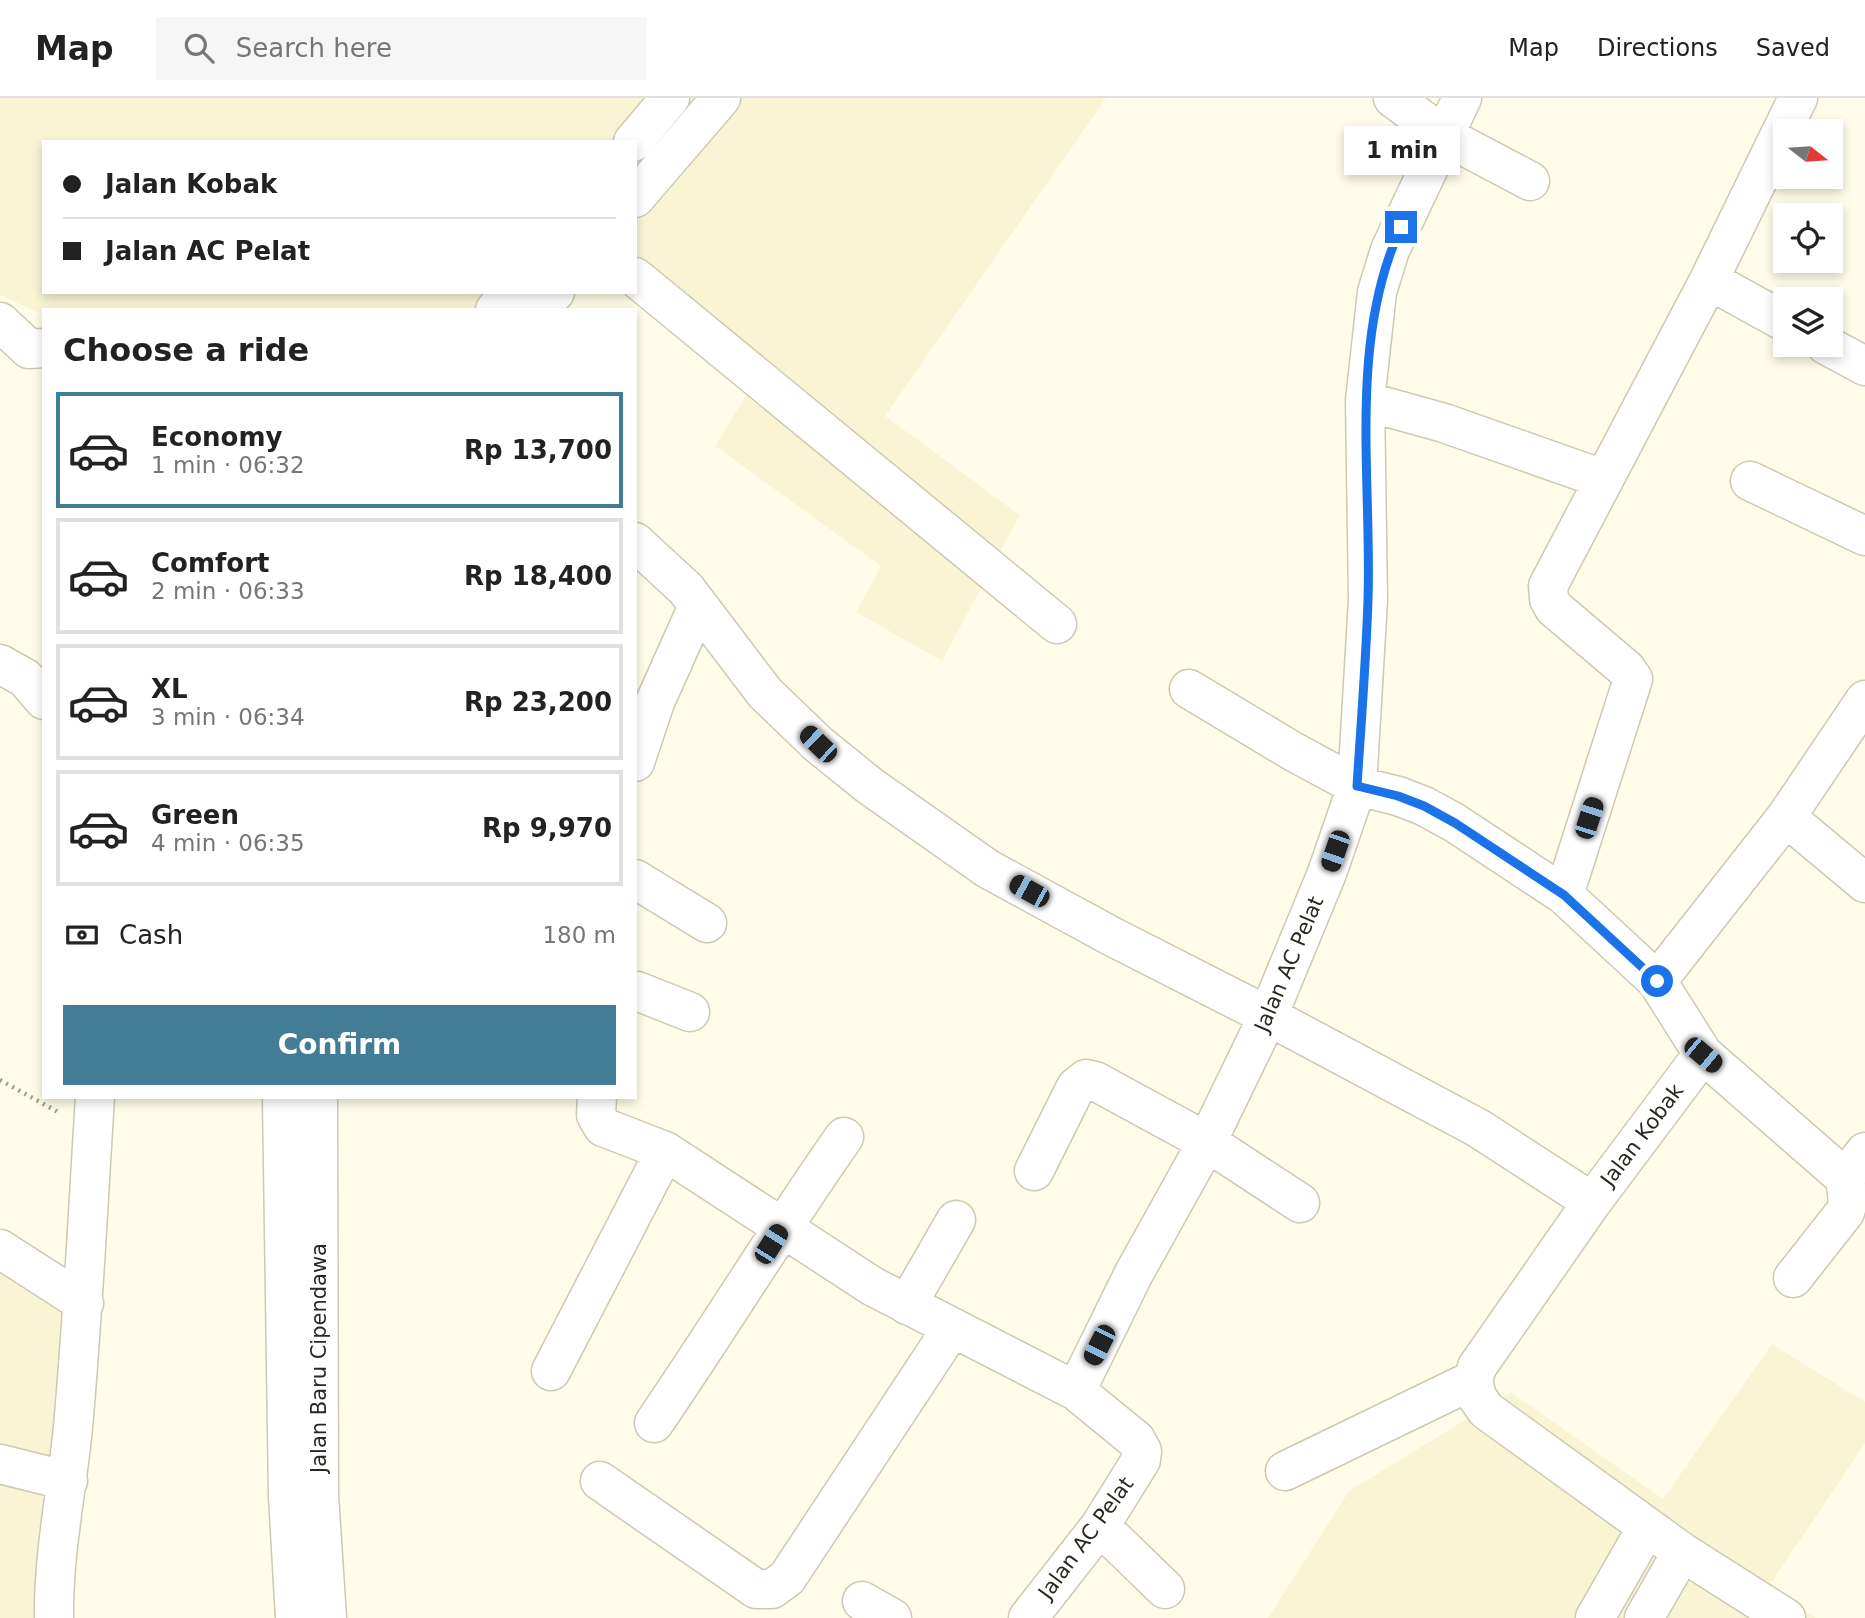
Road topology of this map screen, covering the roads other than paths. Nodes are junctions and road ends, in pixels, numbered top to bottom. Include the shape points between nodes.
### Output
1 (670, 98) edge
2 (721, 98) edge
3 (1393, 98) edge
4 (1462, 98) edge
5 (1798, 98) edge
6 (1443, 135) junction
7 (636, 140) edge
8 (1530, 181) dead end
9 (637, 196) edge
10 (637, 279) edge
11 (1709, 280) junction
12 (508, 294) edge
13 (553, 294) edge
14 (497, 308) edge
15 (541, 308) edge
16 (1773, 315) edge
17 (0, 322) edge
18 (24, 351) edge
19 (1843, 354) edge
20 (1865, 366) edge
21 (1365, 401) junction
22 (1603, 479) junction
23 (1750, 481) dead end
24 (1865, 536) edge
25 (637, 544) edge
26 (698, 606) junction
27 (1057, 624) dead end
28 (0, 664) edge
29 (1189, 689) dead end
30 (42, 698) edge
31 (1865, 700) edge
32 (637, 756) edge
33 (1357, 786) junction
34 (1786, 817) junction
35 (637, 880) edge
36 (1865, 883) edge
37 (1564, 895) junction
38 (706, 923) dead end
39 (1657, 981) junction
40 (637, 992) edge
41 (690, 1012) dead end
42 (1268, 1016) junction
43 (1703, 1055) junction
44 (282, 1099) edge
45 (318, 1099) edge
46 (597, 1099) edge
47 (93, 1114) edge
48 (844, 1137) dead end
49 (1207, 1142) junction
50 (665, 1151) junction
51 (1855, 1165) edge
52 (1034, 1171) dead end
53 (1592, 1202) junction
54 (1300, 1203) dead end
55 (956, 1220) dead end
56 (782, 1226) junction
57 (0, 1249) edge
58 (1793, 1278) dead end
59 (84, 1303) junction
60 (908, 1305) junction
61 (951, 1328) junction
62 (551, 1371) dead end
63 (1473, 1380) junction
64 (1076, 1391) junction
65 (654, 1423) dead end
66 (0, 1464) edge
67 (1285, 1471) dead end
68 (68, 1480) junction
69 (600, 1481) dead end
70 (304, 1495) junction
71 (1100, 1526) junction
72 (1647, 1527) junction
73 (1682, 1552) junction
74 (1165, 1590) dead end
75 (54, 1618) edge
76 (295, 1618) edge
77 (327, 1618) edge
78 (1028, 1618) edge
79 (1595, 1618) edge
80 (1644, 1618) edge
81 (1787, 1618) edge

1 - 7 street
2 - 9 street
3 - 6 street
4 - 6 street, Jalan AC Pelat
5 - 11 street
6 - 8 street
6 - 21 street, Jalan AC Pelat via 1390,250 1377,292
10 - 27 street
11 - 16 street
11 - 22 street
12 - 14 street
13 - 15 street
17 - 18 street
19 - 20 street
21 - 22 street via 1444,423
21 - 33 street, Jalan AC Pelat via 1368,600
22 - 37 street via 1548,586 1549,599 1633,679
23 - 24 street
25 - 26 street via 687,589
26 - 32 street
26 - 42 street via 765,693 870,786 988,869
28 - 30 street via 25,678
29 - 33 street
31 - 34 street
33 - 37 street via 1424,806
33 - 42 street, Jalan AC Pelat
34 - 36 street
34 - 39 street
35 - 38 street
37 - 39 street
39 - 43 street
40 - 41 street
42 - 49 street, Jalan AC Pelat
42 - 53 street via 1478,1128
43 - 51 street
43 - 53 street, Jalan Kobak
44 - 70 street, Jalan Baru Cipendawa
45 - 70 street, Jalan Baru Cipendawa
46 - 50 street via 596,1115 603,1127
47 - 59 street
48 - 56 street
49 - 52 street via 1086,1079 1076,1087
49 - 54 street
49 - 64 street, Jalan AC Pelat via 1133,1275
50 - 56 street
50 - 62 street
51 - 58 street via 1845,1212
53 - 63 street, Jalan Kobak via 1477,1367
55 - 60 street
56 - 60 street
56 - 65 street
57 - 59 street
59 - 68 street
60 - 61 street
61 - 64 street
61 - 69 street via 787,1578 772,1589 756,1589
63 - 67 street
63 - 72 street via 1486,1410
64 - 71 street, Jalan AC Pelat via 1136,1440 1142,1451 1141,1460
66 - 68 street
68 - 75 street
70 - 76 street, Jalan Baru Cipendawa
70 - 77 street, Jalan Baru Cipendawa
71 - 74 street
71 - 78 street, Jalan AC Pelat
72 - 73 street
72 - 79 street
73 - 80 street
73 - 81 street

